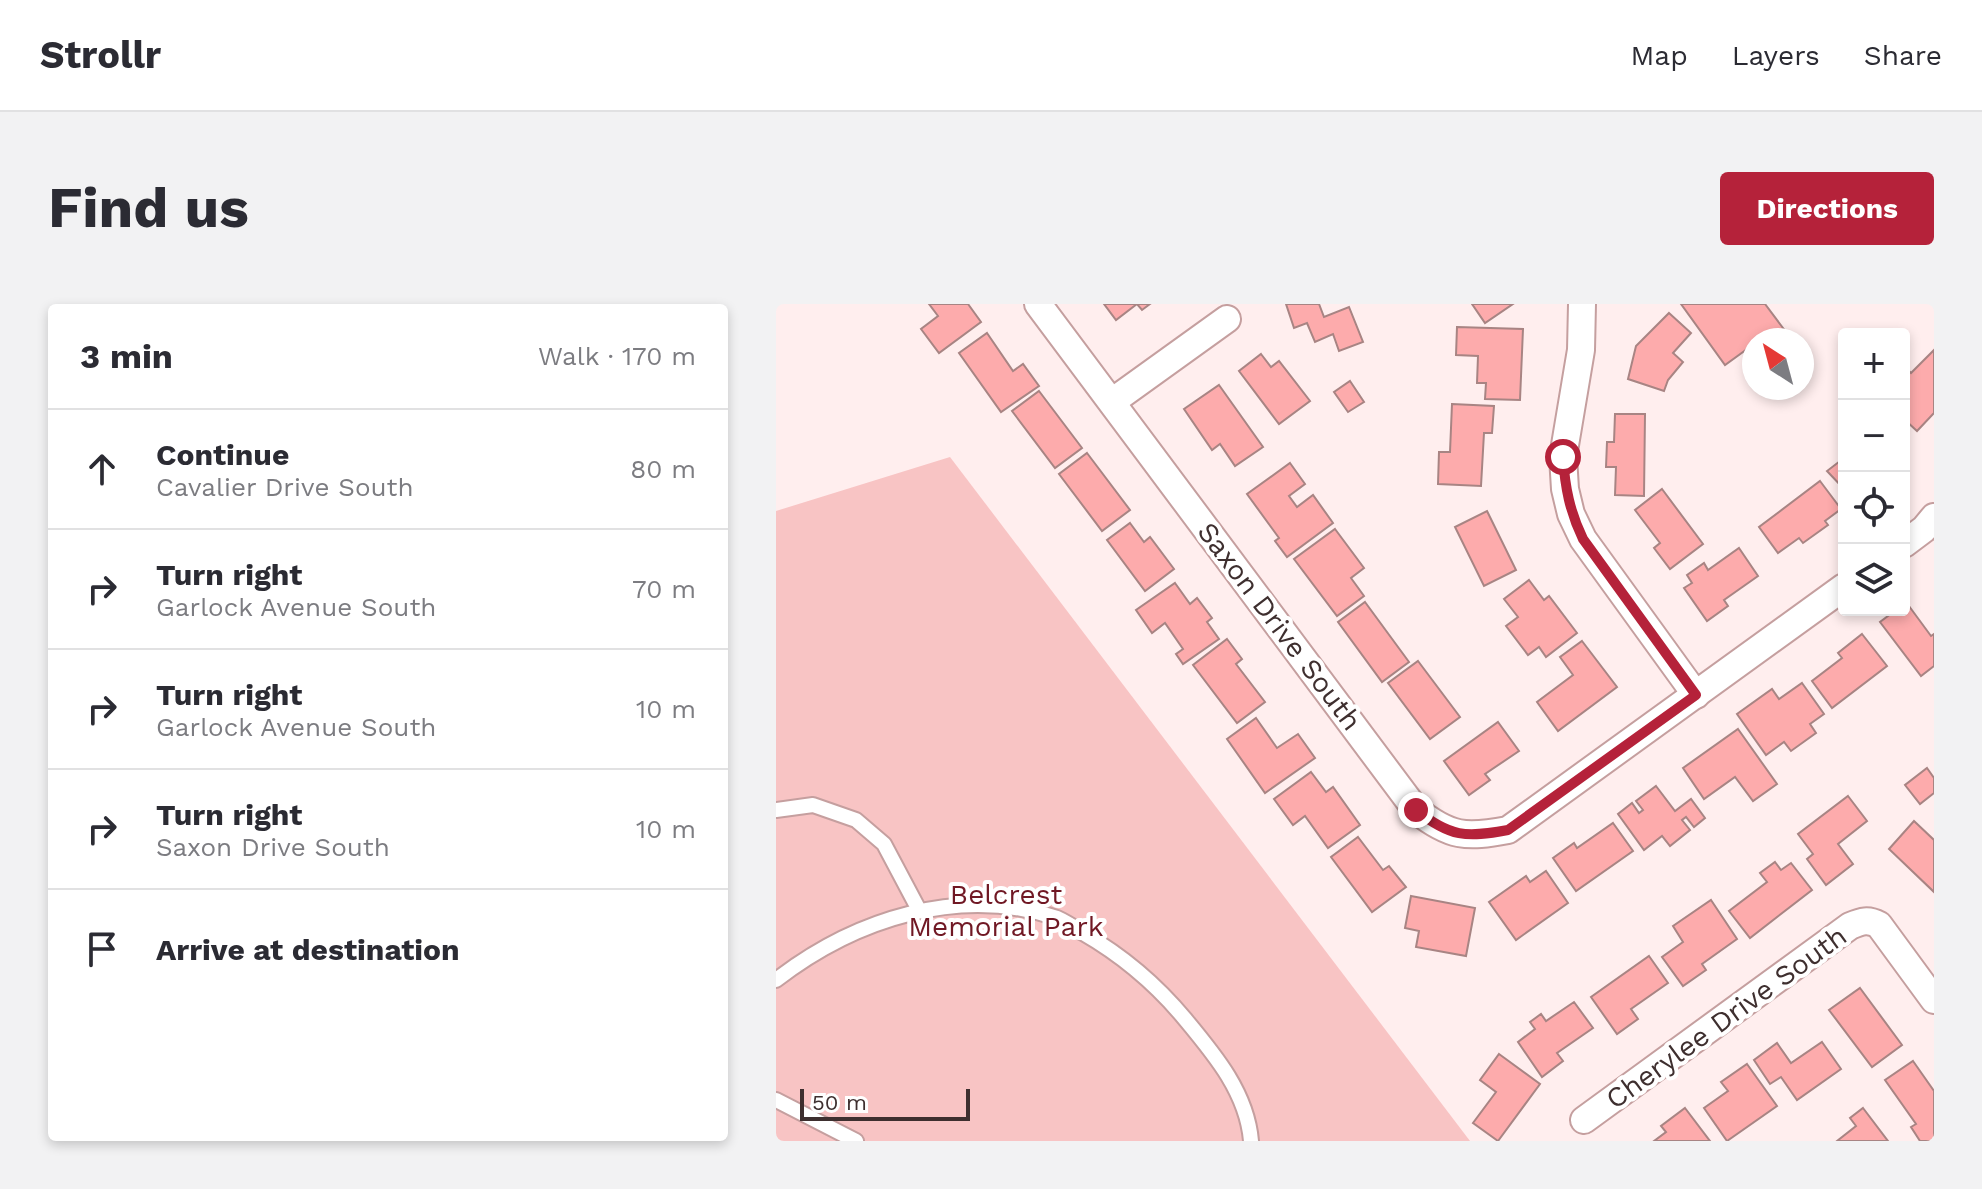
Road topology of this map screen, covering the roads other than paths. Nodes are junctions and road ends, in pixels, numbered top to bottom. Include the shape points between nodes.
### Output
1 (1038, 304) edge
2 (1582, 304) edge
3 (1227, 319) dead end
4 (1113, 401) junction
5 (1838, 591) edge
6 (1696, 695) junction
7 (776, 810) edge
8 (919, 910) junction
9 (776, 980) edge
10 (1934, 1000) edge
11 (776, 1100) edge
12 (1584, 1120) dead end
13 (856, 1141) edge
14 (1251, 1141) edge

1 - 4 street, Saxon Drive South
2 - 6 street via 1581,350 1563,457 1571,514 1583,539
3 - 4 street
4 - 6 street, Saxon Drive South via 1416,810 1436,826 1459,835 1508,830
5 - 6 street
7 - 8 lane via 813,805 856,820 884,844
8 - 9 lane via 878,921 803,959
8 - 14 lane via 992,904 1058,919 1111,950 1159,988 1208,1048 1234,1085
10 - 12 street, Cherylee Drive South via 1879,925 1870,920 1850,926
11 - 13 lane

